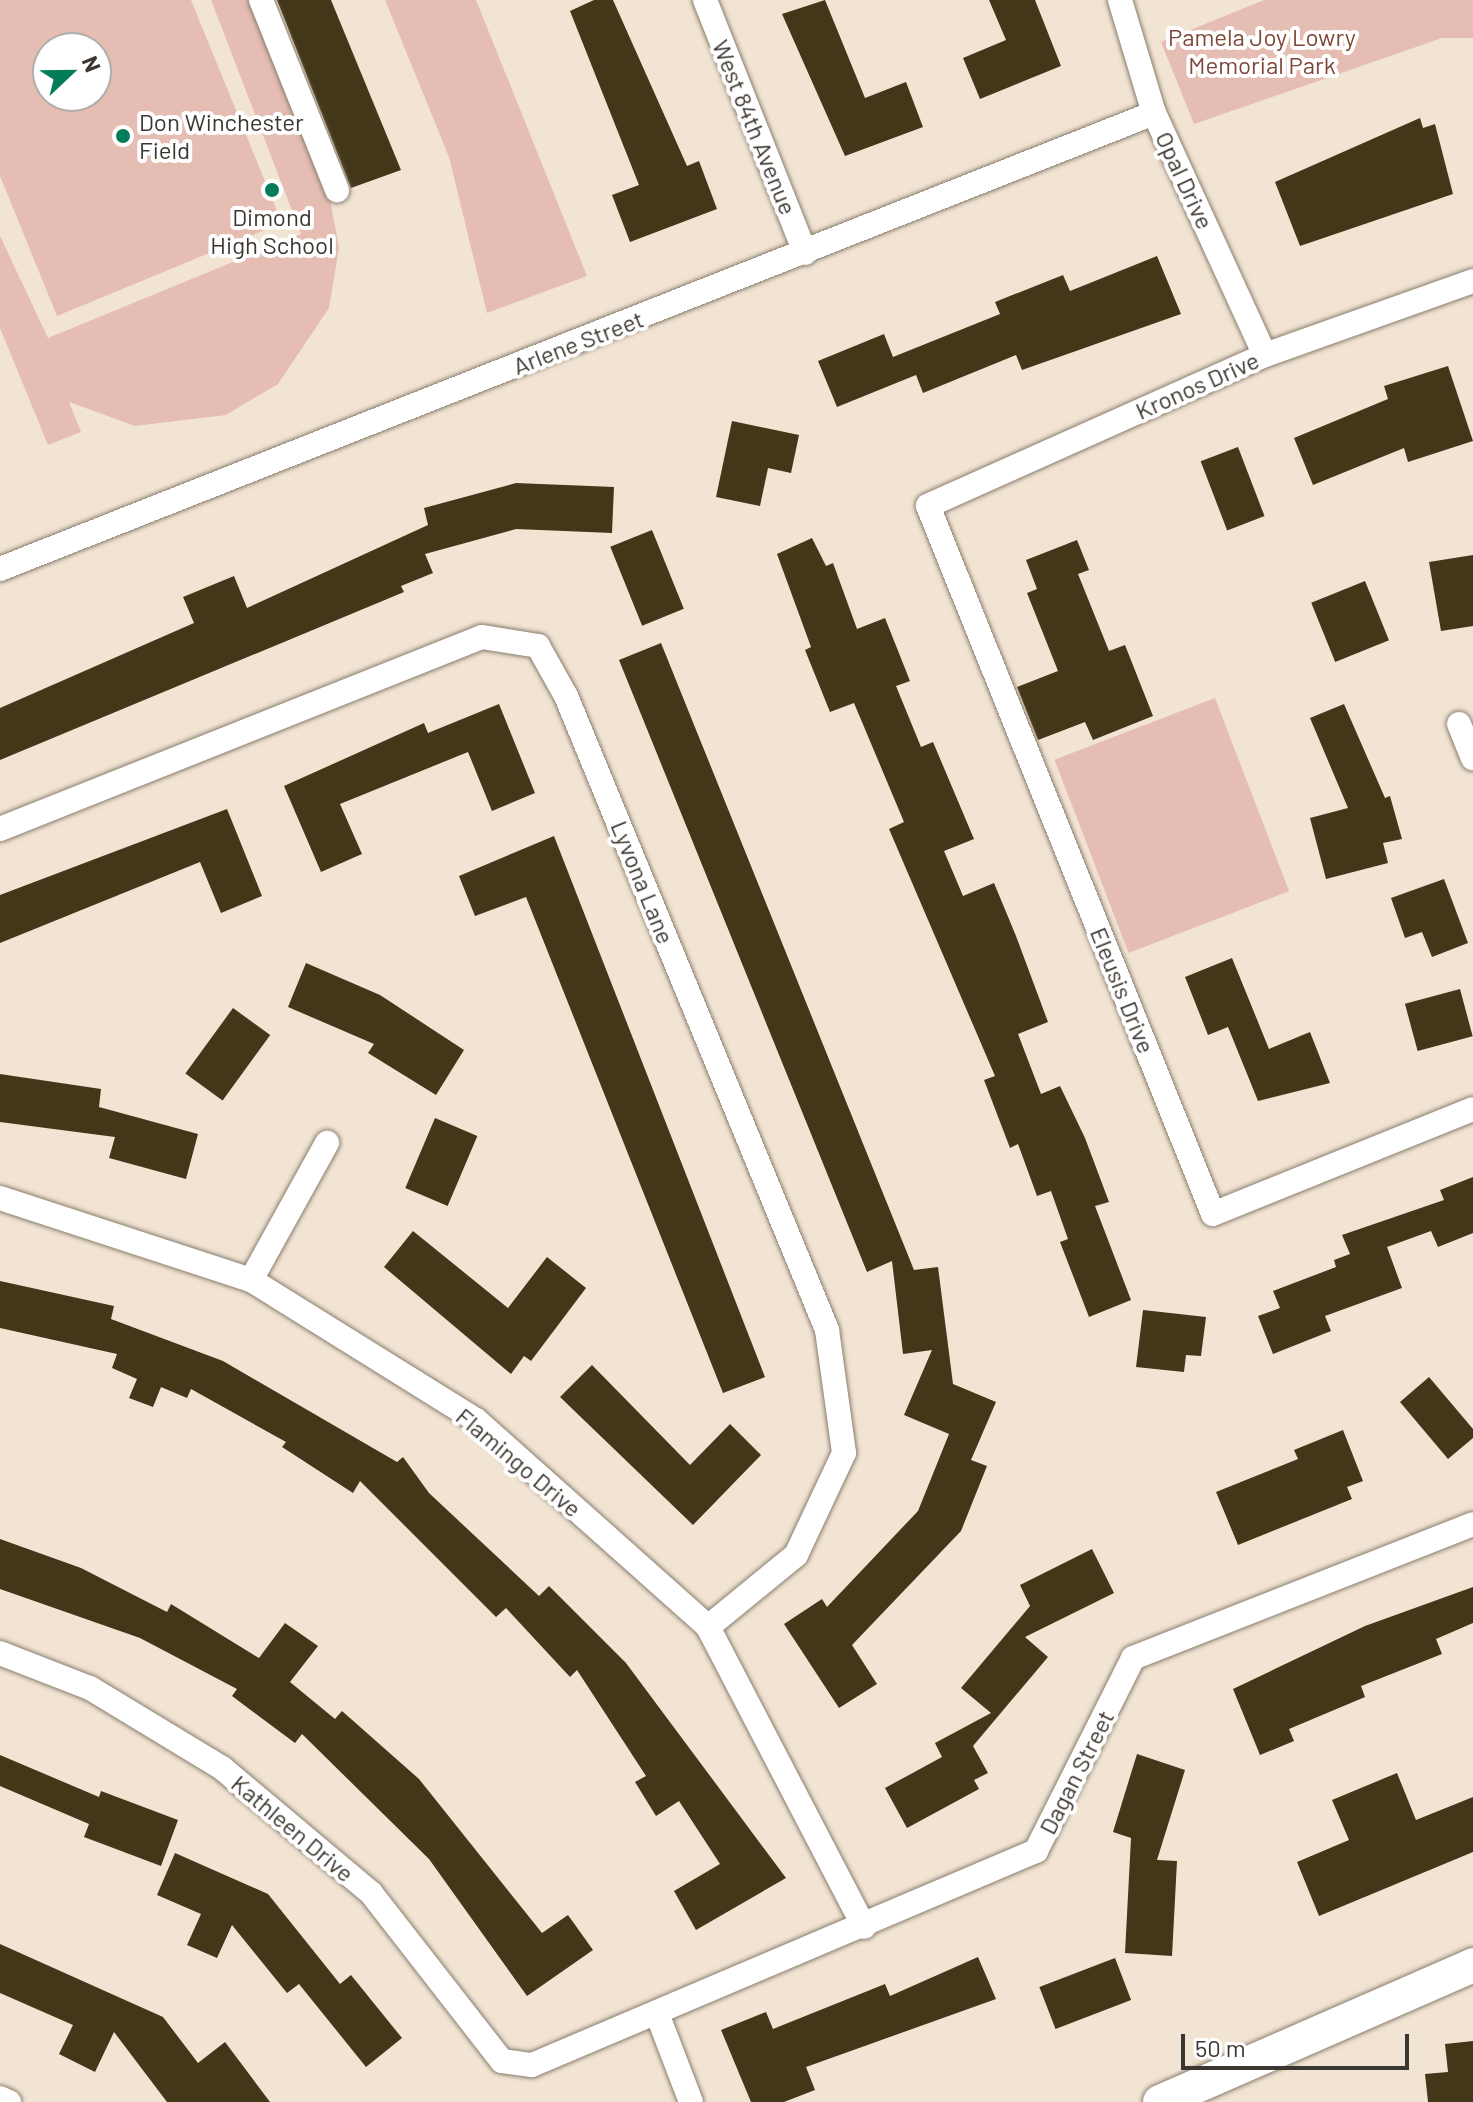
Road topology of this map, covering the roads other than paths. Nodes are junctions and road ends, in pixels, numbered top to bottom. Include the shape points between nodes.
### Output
1 (261, 0) edge
2 (705, 0) edge
3 (1120, 0) edge
4 (1154, 113) junction
5 (337, 190) dead end
6 (805, 253) junction
7 (1473, 281) edge
8 (1265, 355) junction
9 (928, 506) joint
10 (0, 569) edge
11 (1459, 724) dead end
12 (1473, 758) edge
13 (0, 829) edge
14 (1473, 1109) edge
15 (327, 1143) dead end
16 (0, 1198) edge
17 (251, 1280) junction
18 (1473, 1524) edge
19 (708, 1627) junction
20 (0, 1653) edge
21 (864, 1927) junction
22 (1473, 1965) edge
23 (658, 2016) junction
24 (532, 2065) joint
25 (0, 2098) edge
26 (9, 2102) edge
27 (691, 2102) edge
28 (1160, 2102) edge

1 - 5 street
2 - 6 street, West 84th Avenue
3 - 4 street, Opal Drive
4 - 6 street, Arlene Street
4 - 8 street, Opal Drive
6 - 10 street, Arlene Street
7 - 8 street, Kronos Drive
8 - 9 street, Kronos Drive
9 - 14 street, Eleusis Drive via 1213,1214
11 - 12 street
13 - 19 street, Lyvona Lane via 482,637 538,646 566,696 827,1330 844,1453 796,1555
15 - 17 street
16 - 17 street, Flamingo Drive
17 - 19 street, Flamingo Drive via 476,1420
18 - 21 street, Dagan Street via 1133,1658 1036,1851
19 - 21 street, Flamingo Drive
20 - 24 street, Kathleen Drive via 90,1688 222,1768 371,1893 502,2061
21 - 23 street, Dagan Street
22 - 28 street
23 - 24 street, Dagan Street
23 - 27 street
25 - 26 street

